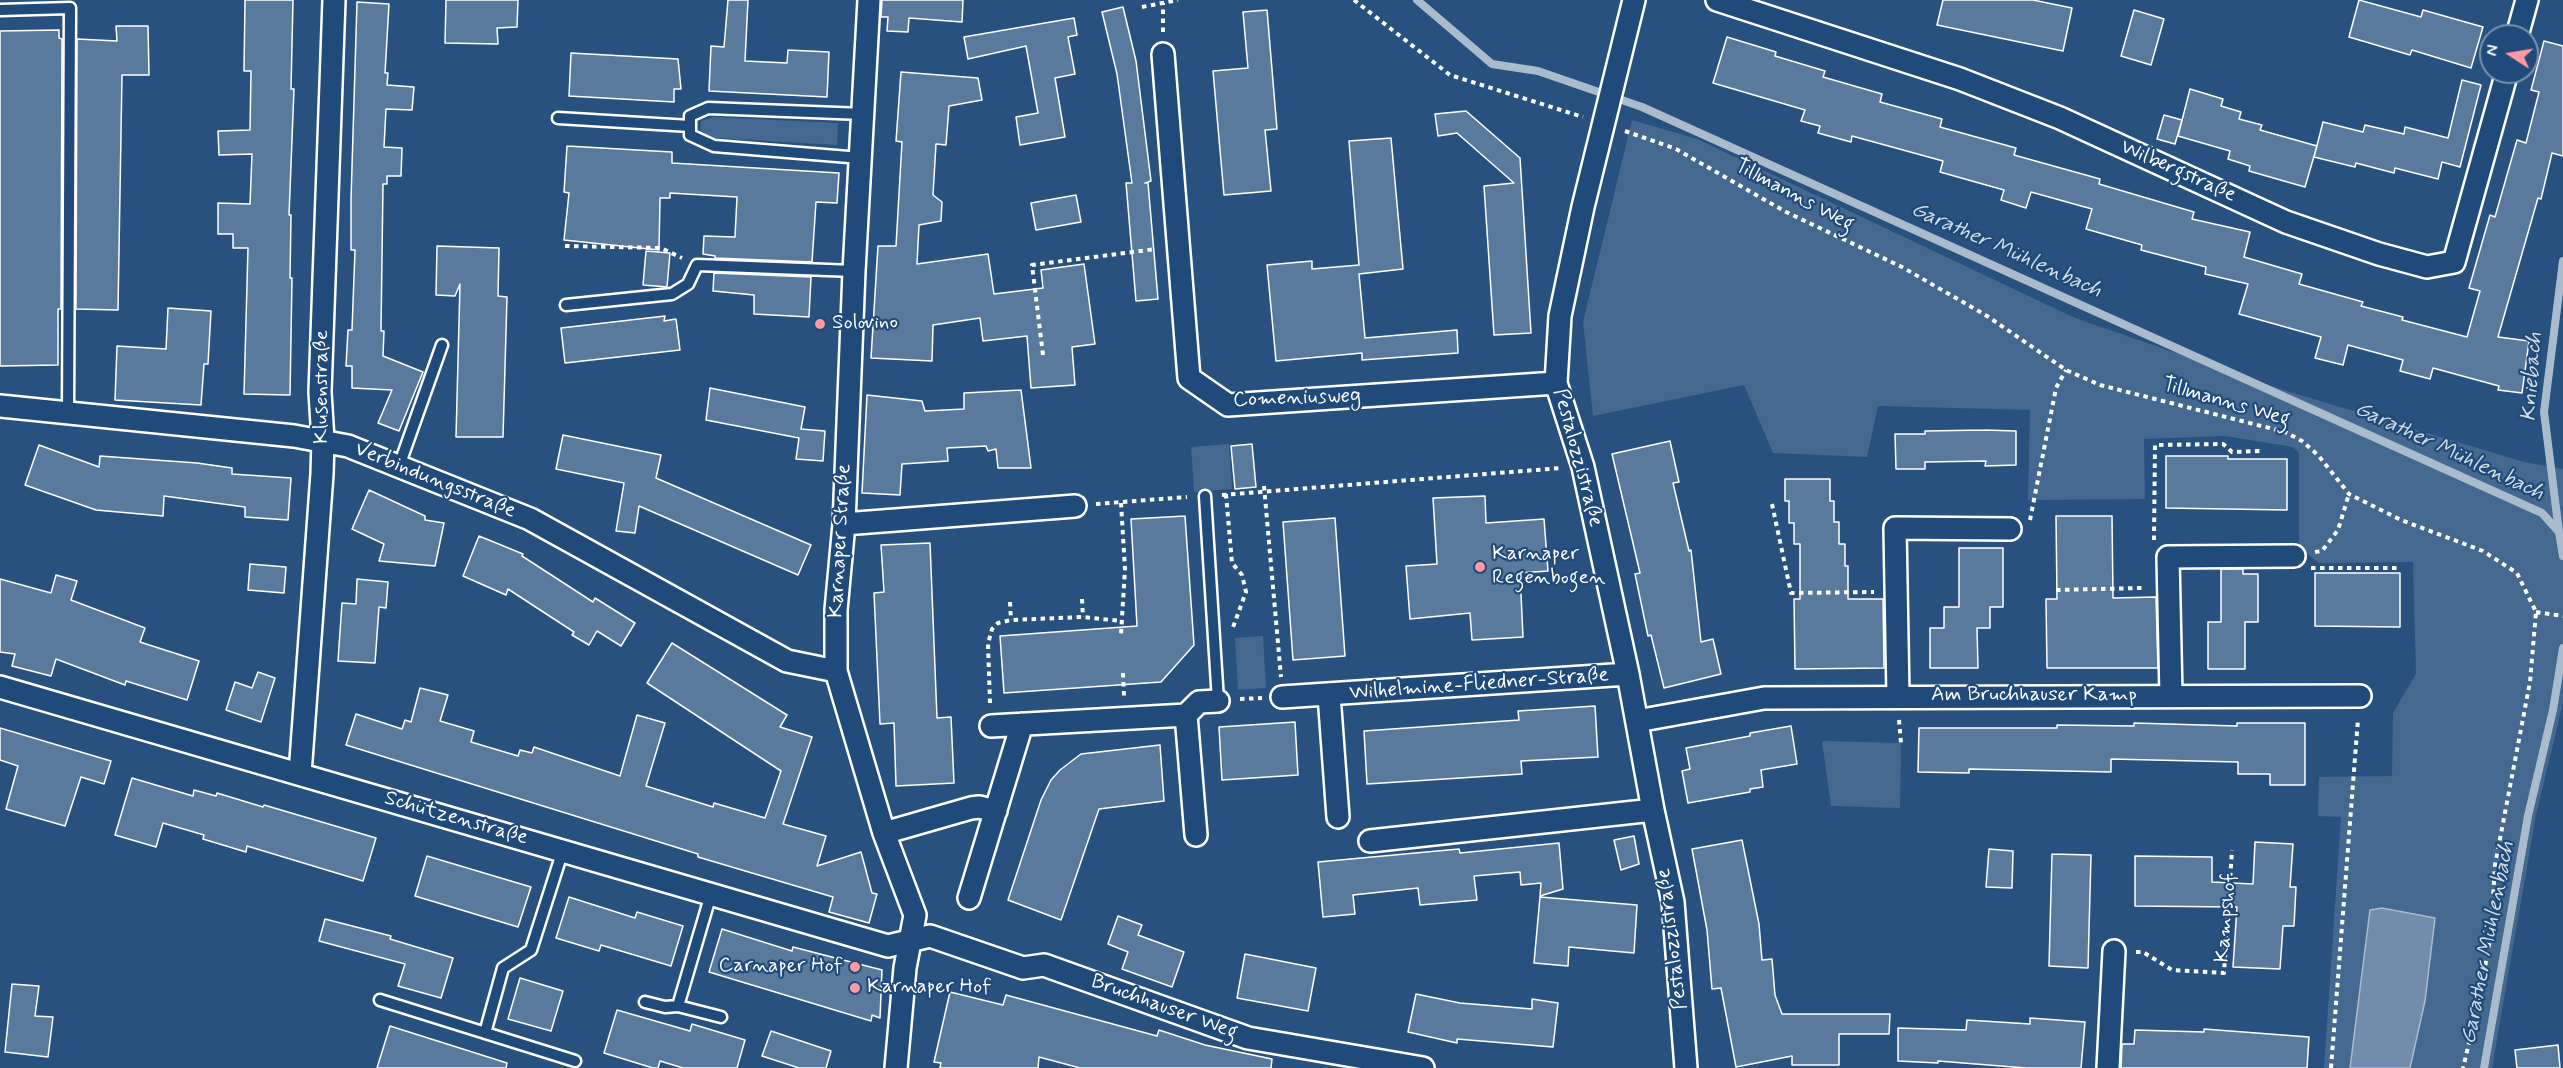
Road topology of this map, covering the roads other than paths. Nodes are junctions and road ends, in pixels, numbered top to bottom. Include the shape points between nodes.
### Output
1 (334, 0) edge
2 (869, 0) edge
3 (1634, 0) edge
4 (1717, 0) edge
5 (2527, 0) edge
6 (0, 10) edge
7 (2520, 24) edge
8 (1163, 54) road end
9 (2504, 84) edge
10 (863, 114) junction
11 (558, 118) dead end
12 (690, 126) junction
13 (861, 158) junction
14 (854, 271) junction
15 (566, 305) dead end
16 (442, 345) dead end
17 (1557, 382) junction
18 (0, 406) edge
19 (68, 412) junction
20 (323, 440) junction
21 (399, 466) junction
22 (1205, 496) road end
23 (1075, 506) road end
24 (844, 524) junction
25 (2010, 529) road end
26 (2294, 556) road end
27 (836, 670) junction
28 (1628, 674) junction
29 (0, 687) edge
30 (1329, 695) junction
31 (1898, 696) junction
32 (2171, 696) junction
33 (2360, 696) road end
34 (1282, 697) road end
35 (1218, 700) joint
36 (1186, 715) junction
37 (1637, 721) junction
38 (1022, 724) junction
39 (991, 726) road end
40 (300, 774) junction
41 (1653, 810) junction
42 (996, 811) junction
43 (1338, 817) dead end
44 (884, 833) junction
45 (1197, 835) dead end
46 (1370, 841) dead end
47 (562, 850) junction
48 (711, 894) junction
49 (969, 898) dead end
50 (912, 940) junction
51 (2114, 951) road end
52 (380, 1000) dead end
53 (645, 1002) dead end
54 (678, 1006) junction
55 (721, 1017) dead end
56 (485, 1033) junction
57 (575, 1061) dead end
58 (896, 1068) edge
59 (1423, 1068) edge
60 (1686, 1068) edge
61 (2108, 1068) edge

1 - 20 street, Klusenstraße via 320,392
2 - 10 street, Karnaper Straße
3 - 17 street, Pestalozzistraße via 1617,73 1600,113 1560,316
4 - 9 street, Wilbergstraße via 1960,79 2060,118 2286,222 2427,267 2454,262
5 - 7 street
6 - 19 lane via 70,8
8 - 17 street, Comeniusweg via 1190,378 1228,405
10 - 12 lane via 708,108 690,116
10 - 13 street, Karnaper Straße
11 - 12 lane
12 - 13 lane via 690,135 714,147
13 - 14 street, Karnaper Straße
14 - 15 lane via 697,265 688,284 672,294
14 - 24 street, Karnaper Straße
16 - 21 lane
17 - 28 street, Pestalozzistraße via 1582,467
18 - 19 street, Verbindungsstraße
19 - 20 street, Verbindungsstraße
20 - 21 street, Verbindungsstraße
20 - 40 street, Klusenstraße
21 - 27 street, Verbindungsstraße via 530,519 787,661
22 - 35 lane
23 - 24 street
24 - 27 street, Karnaper Straße via 836,610
25 - 31 street via 1895,528
26 - 32 street via 2168,557
27 - 44 street, Karnaper Straße
28 - 30 street, Wilhelmine-Fliedner-Straße
28 - 37 street, Pestalozzistraße
29 - 40 street, Schützenstraße
30 - 34 street, Wilhelmine-Fliedner-Straße
30 - 43 street, Wilhelmine-Fliedner-Straße
31 - 32 street, Am Bruchhauser Kamp
31 - 37 street, Am Bruchhauser Kamp via 1764,698
32 - 33 street, Am Bruchhauser Kamp
35 - 36 street via 1199,702
36 - 38 street
36 - 45 street
37 - 41 street, Pestalozzistraße
38 - 39 street
38 - 42 street
40 - 47 street, Schützenstraße
41 - 46 street
41 - 60 street, Pestalozzistraße via 1673,902
42 - 44 street via 971,808
42 - 49 street
44 - 50 street, Karnaper Straße via 915,915
47 - 48 street, Schützenstraße
47 - 56 lane via 531,950 503,968
48 - 50 street, Schützenstraße via 888,946
48 - 54 lane
50 - 58 street, Karnaper Straße via 905,968
50 - 59 street, Bruchhauser Weg via 930,936 1023,968 1044,965 1248,1038
51 - 61 street
52 - 56 lane
53 - 54 lane
54 - 55 lane
56 - 57 lane

